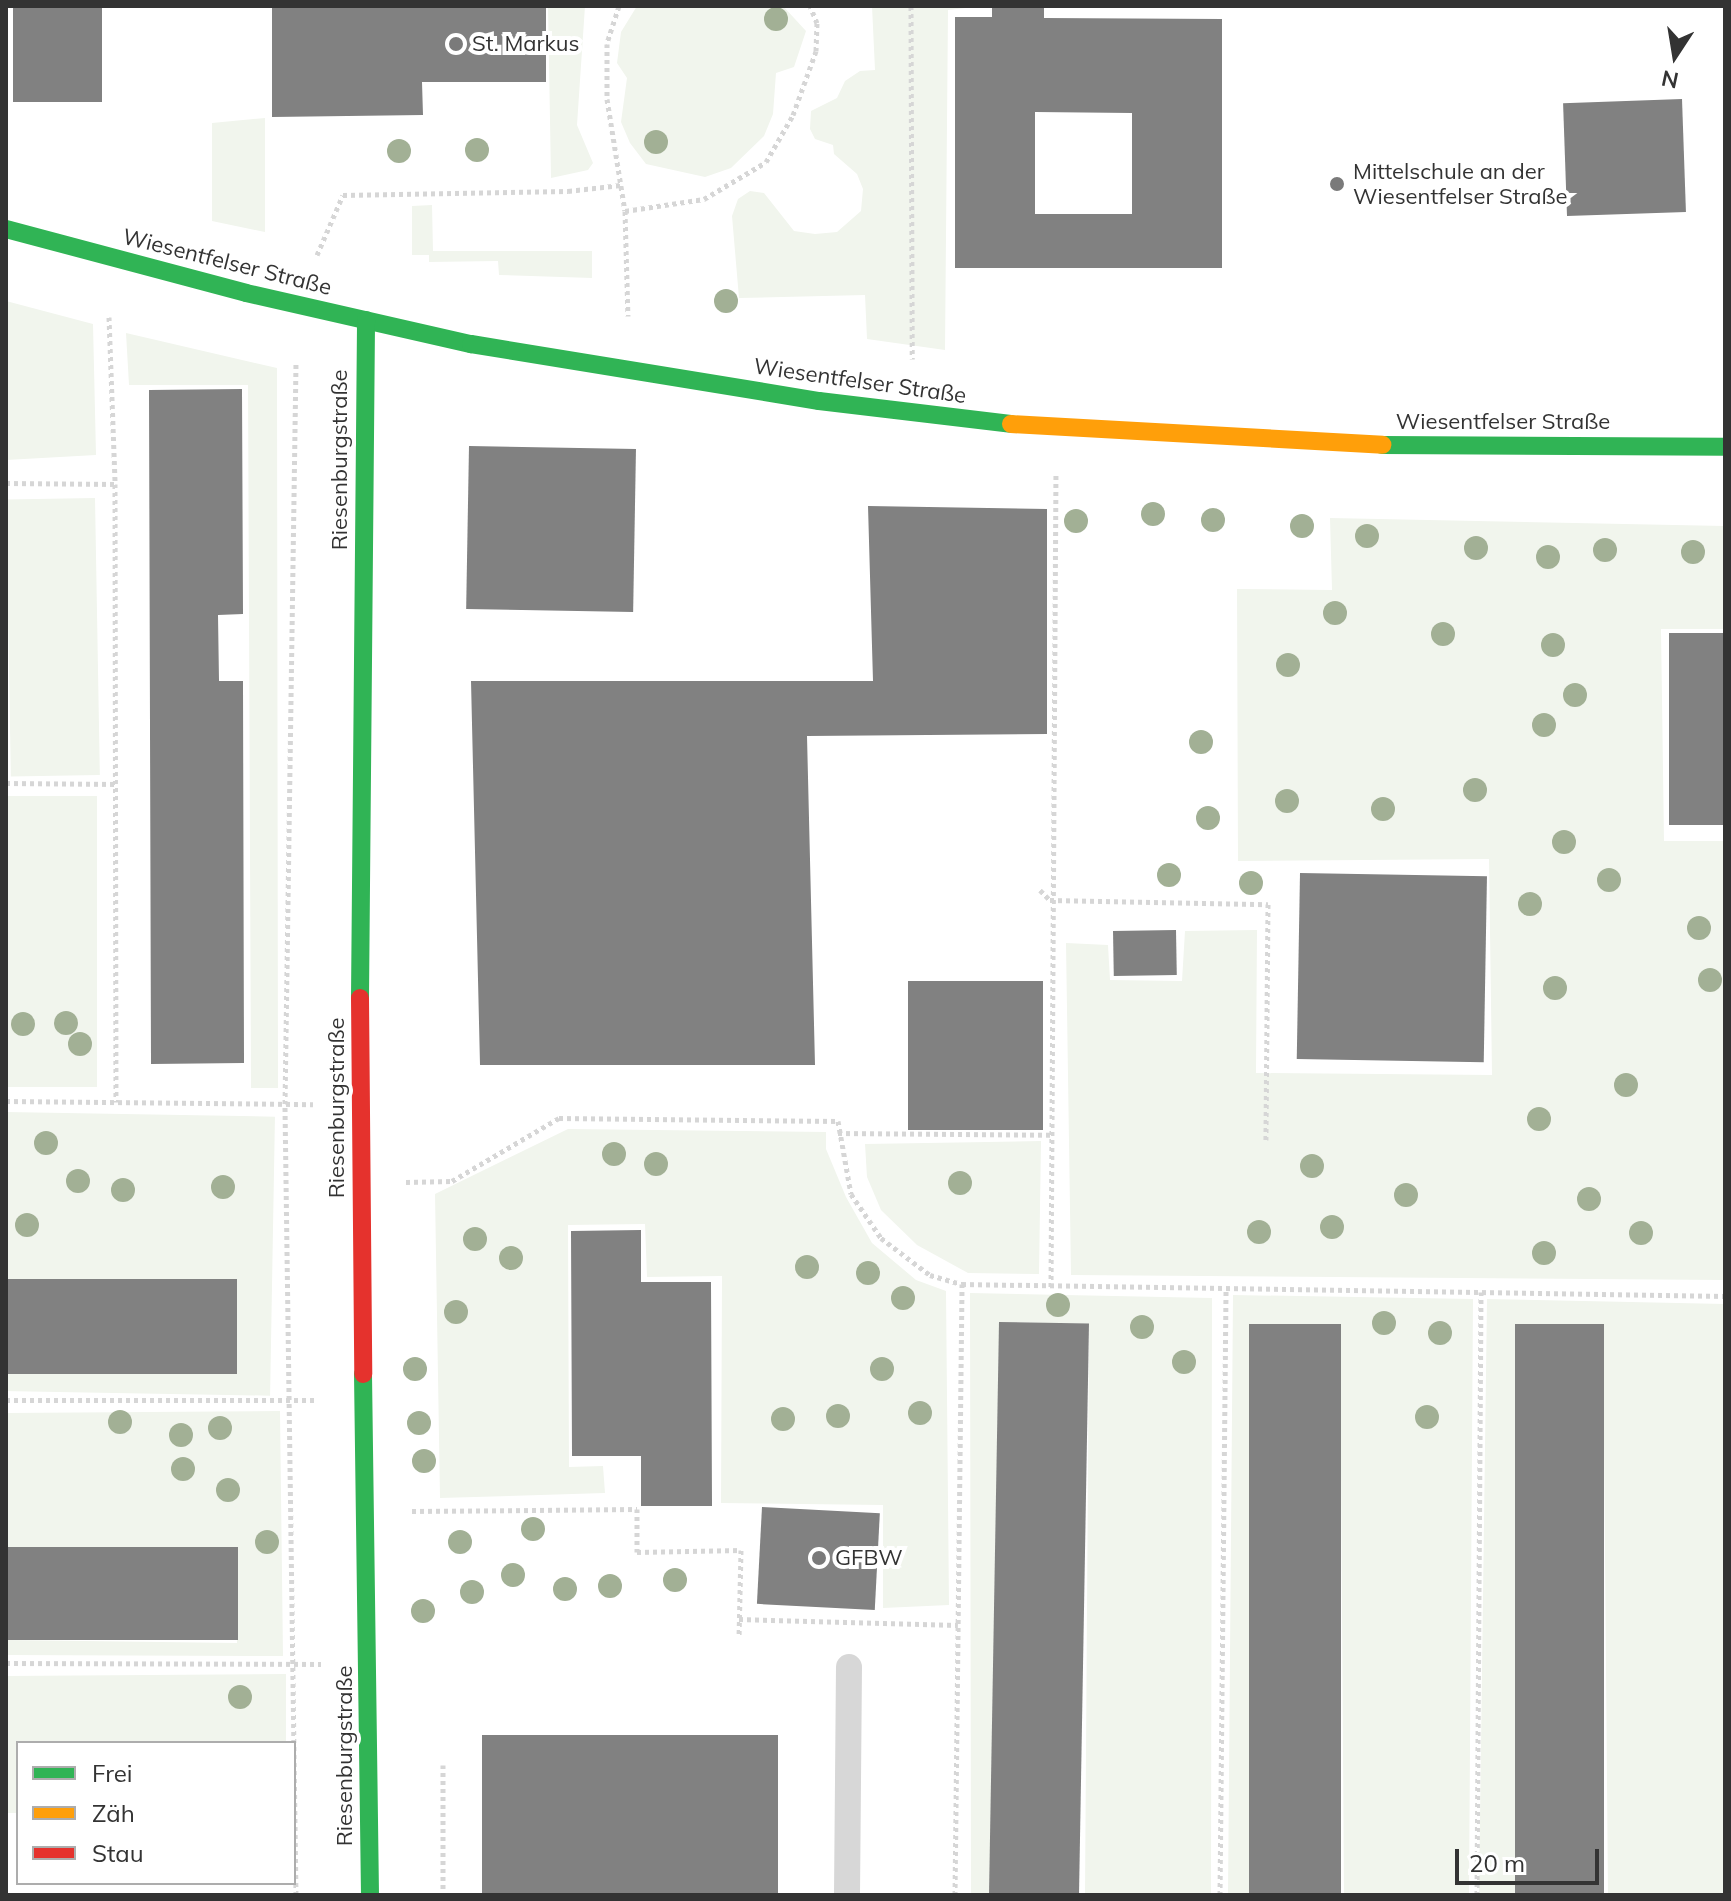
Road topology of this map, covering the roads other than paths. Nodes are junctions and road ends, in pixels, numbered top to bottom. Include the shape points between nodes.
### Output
1 (6, 229) edge
2 (366, 320) junction
3 (1725, 447) edge
4 (849, 1667) dead end
5 (370, 1895) edge
6 (847, 1895) edge

1 - 2 street, Wiesentfelser Straße
2 - 3 street, Wiesentfelser Straße via 559,361 718,386 1059,427 1446,447
2 - 5 street, Riesenburgstraße via 359,1105
4 - 6 lane

